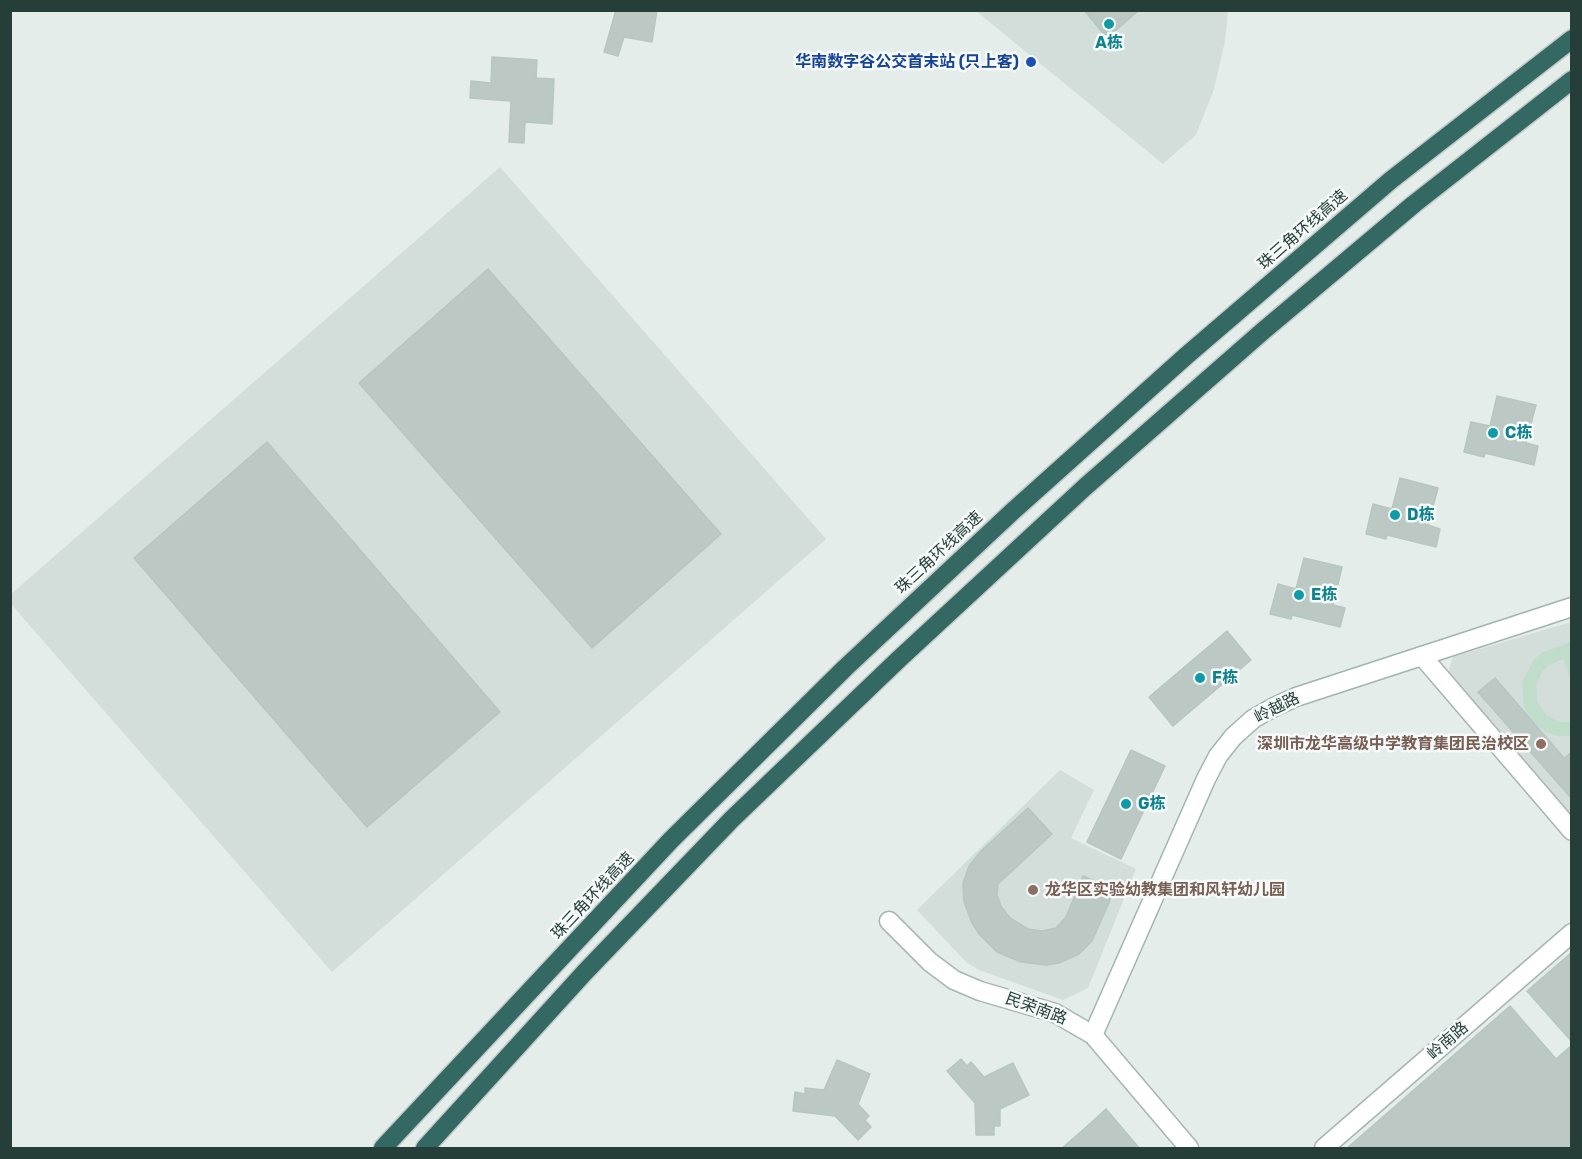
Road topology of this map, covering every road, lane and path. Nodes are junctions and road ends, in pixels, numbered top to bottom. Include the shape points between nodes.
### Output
1 (1572, 39) edge
2 (1572, 80) edge
3 (1572, 607) edge
4 (1422, 656) junction
5 (1572, 831) edge
6 (889, 921) dead end
7 (1572, 933) edge
8 (1093, 1035) junction
9 (384, 1149) edge
10 (425, 1149) edge
11 (1189, 1149) edge
12 (1324, 1149) edge

1 - 9 highway, 珠三角环线高速 via 1391,180 1013,511 845,668 671,840
2 - 10 highway via 1414,204 1263,331 932,628 732,819 585,972
3 - 4 street, 岭越路
4 - 5 street
4 - 8 street, 岭越路 via 1274,706 1233,737 1206,779
6 - 8 street, 民荣南路 via 954,980 1055,1013
7 - 12 street, 岭南路
8 - 11 street, 民荣南路

